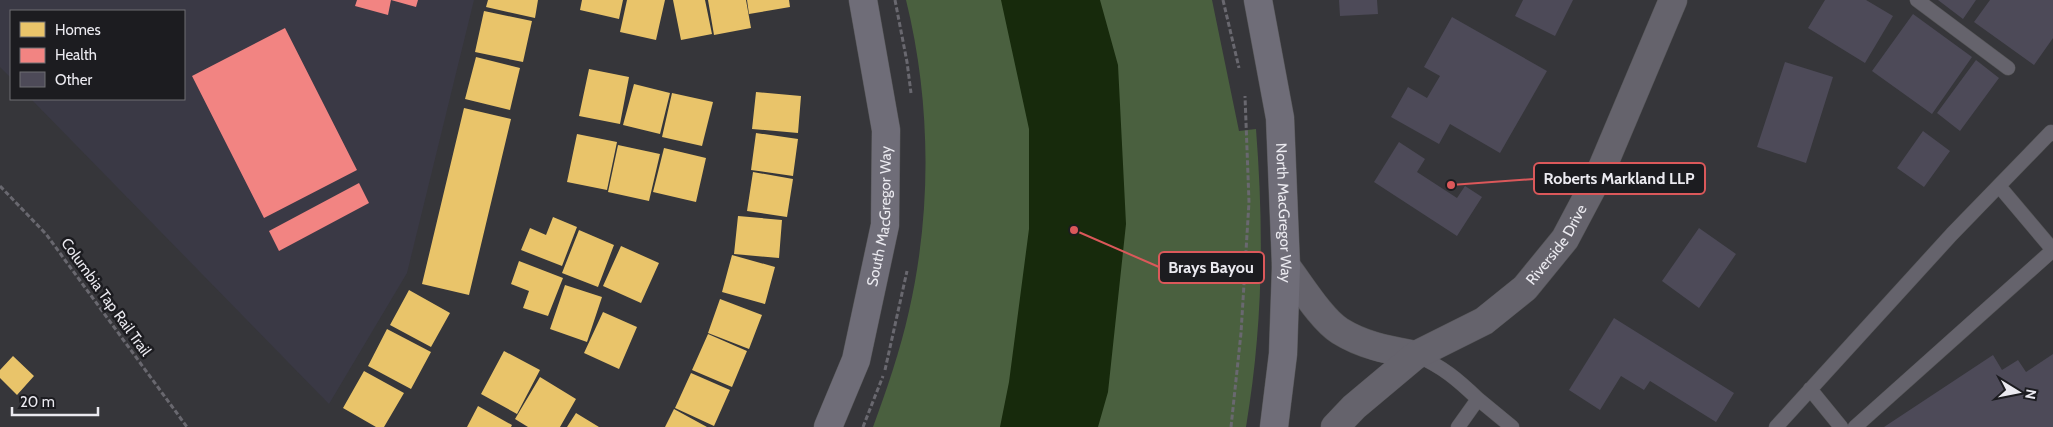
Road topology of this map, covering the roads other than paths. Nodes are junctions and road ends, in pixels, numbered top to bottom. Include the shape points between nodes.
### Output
1 (863, 0) edge
2 (1258, 0) edge
3 (1673, 0) edge
4 (1917, 0) edge
5 (2008, 68) dead end
6 (2053, 134) edge
7 (1999, 186) junction
8 (2053, 250) edge
9 (1286, 266) junction
10 (1416, 355) junction
11 (1810, 389) junction
12 (1478, 399) junction
13 (828, 427) edge
14 (1274, 427) edge
15 (1335, 427) edge
16 (1458, 427) edge
17 (1512, 427) edge
18 (1776, 427) edge
19 (1841, 427) edge
20 (1855, 427) edge

1 - 13 main road, South MacGregor Way via 886,130 885,225 856,360
2 - 9 main road, North MacGregor Way via 1280,118
3 - 10 street, Riverside Drive via 1600,173 1565,239 1525,288 1484,321
4 - 5 lane
6 - 7 lane via 2051,132
7 - 8 lane
7 - 11 lane
8 - 20 lane
9 - 10 street via 1339,330 1373,347
9 - 14 main road, North MacGregor Way via 1283,354
10 - 12 lane via 1446,370
10 - 15 street, Riverside Drive
11 - 18 lane
11 - 19 lane
12 - 16 lane
12 - 17 lane

